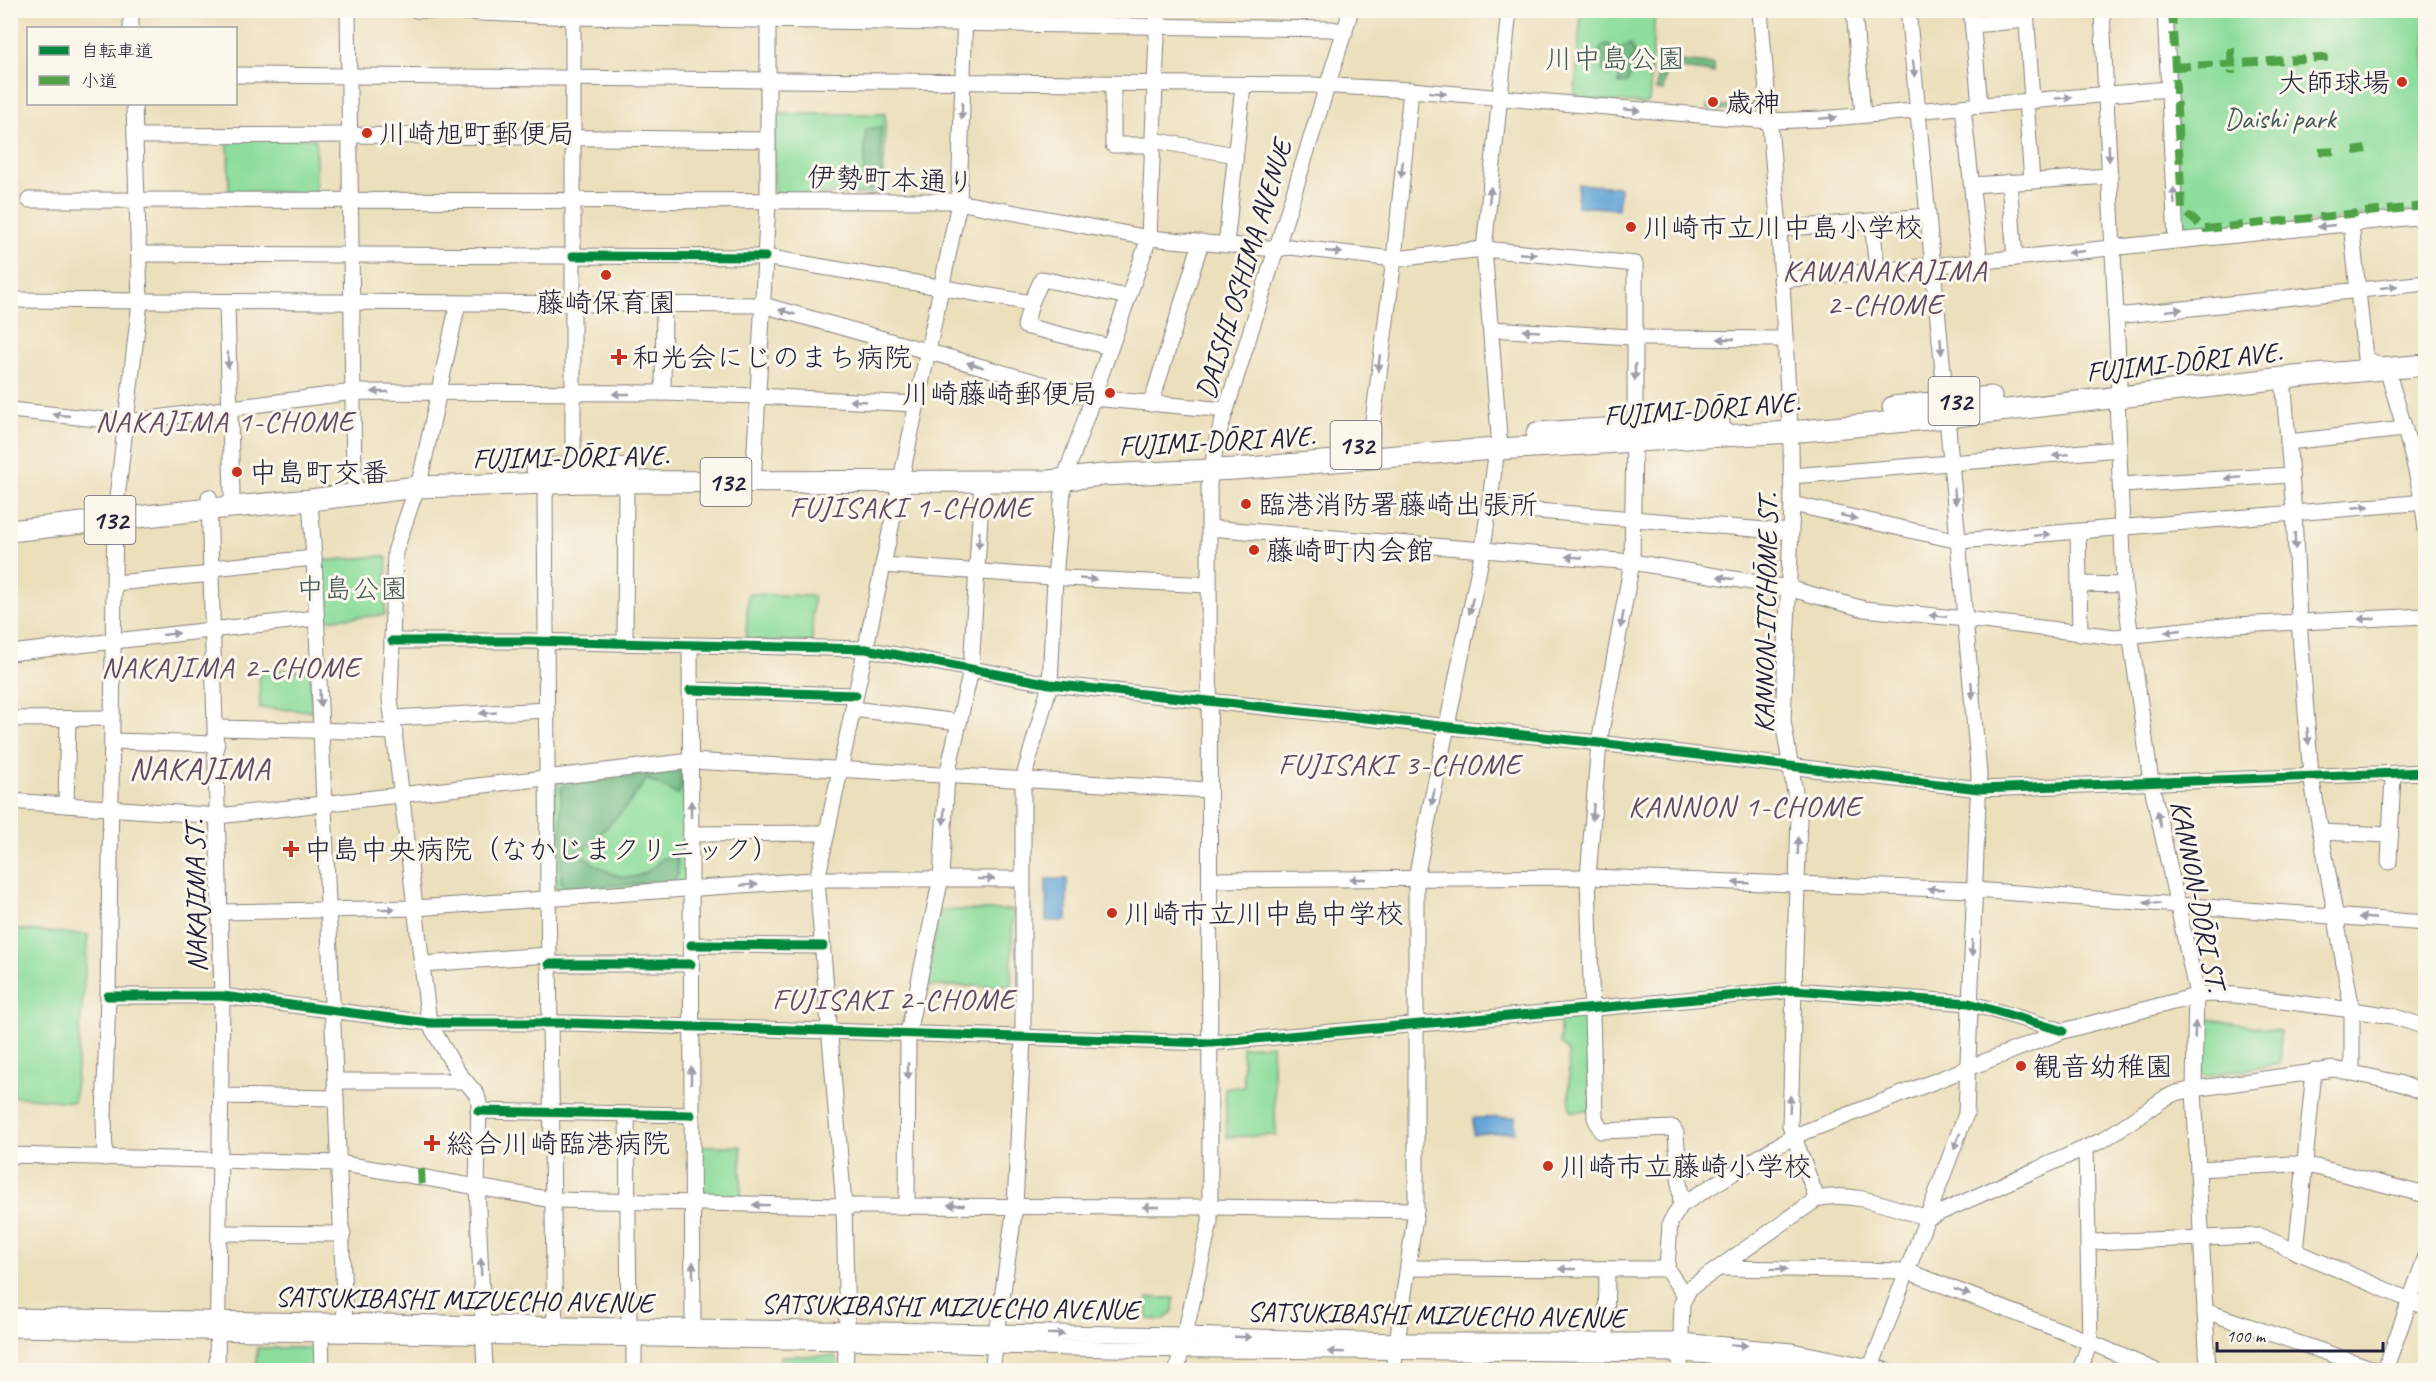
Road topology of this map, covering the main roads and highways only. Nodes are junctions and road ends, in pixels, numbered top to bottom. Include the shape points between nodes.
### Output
1 (2426, 352) edge
2 (2426, 365) edge
3 (2118, 390) junction
4 (1499, 442) junction
5 (1212, 464) junction
6 (1066, 474) junction
7 (902, 475) junction
8 (419, 481) junction
9 (210, 503) junction
10 (115, 513) junction
11 (10, 516) edge
12 (10, 531) edge

1 - 3 highway, FUJIMI-DŌRI AVE. / 132
2 - 3 highway, FUJIMI-DŌRI AVE. / 132
3 - 4 highway, FUJIMI-DŌRI AVE. / 132 via 1790,425
4 - 5 highway, FUJIMI-DŌRI AVE. / 132 via 1370,444
4 - 5 highway, FUJIMI-DŌRI AVE. / 132 via 1235,469
5 - 6 highway, FUJIMI-DŌRI AVE. / 132
6 - 7 highway, FUJIMI-DŌRI AVE. / 132
6 - 7 highway, FUJIMI-DŌRI AVE. / 132 via 982,482
7 - 8 highway, FUJIMI-DŌRI AVE. / 132 via 552,483
7 - 8 highway, FUJIMI-DŌRI AVE. / 132 via 567,468 483,470
8 - 9 highway, FUJIMI-DŌRI AVE. / 132 via 310,501
8 - 9 highway, FUJIMI-DŌRI AVE. / 132 via 354,481 232,495
9 - 10 highway, FUJIMI-DŌRI AVE. / 132
10 - 11 highway, FUJIMI-DŌRI AVE. / 132
10 - 12 highway, FUJIMI-DŌRI AVE. / 132

